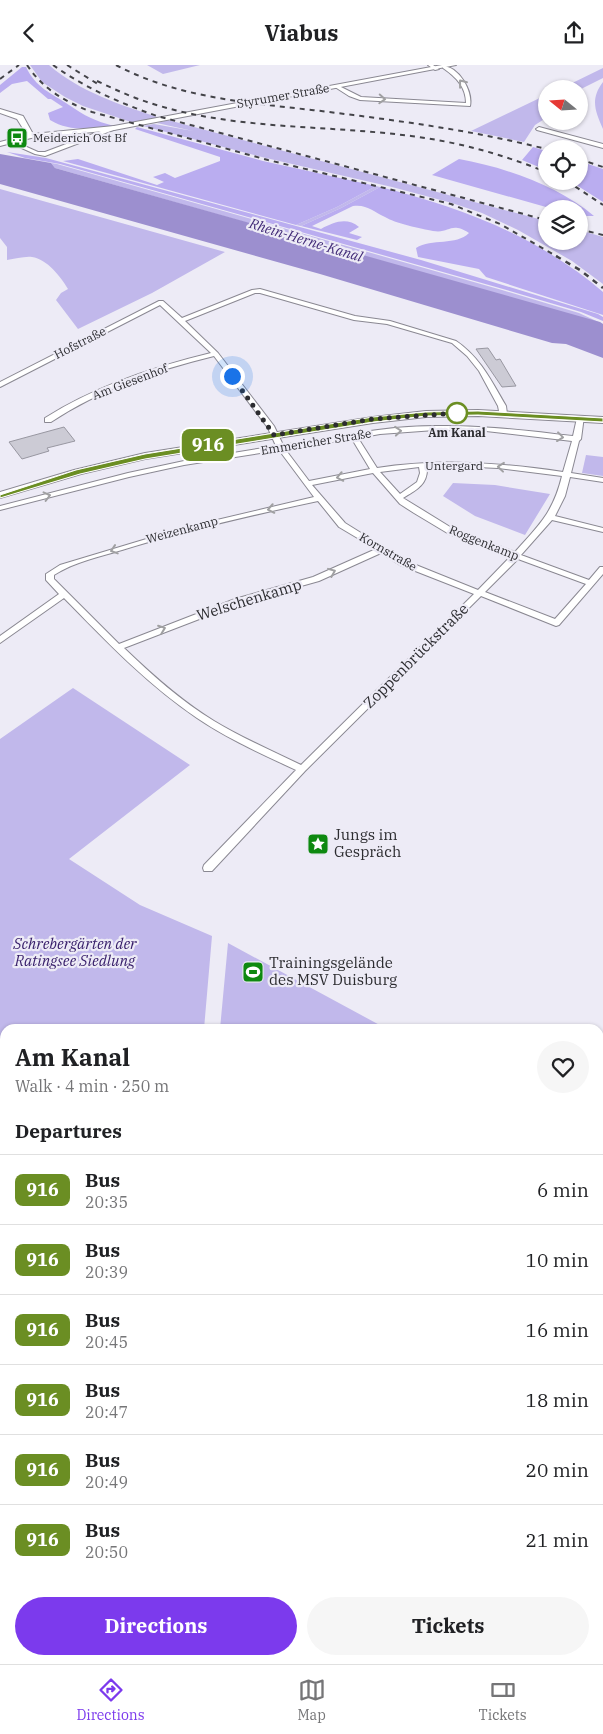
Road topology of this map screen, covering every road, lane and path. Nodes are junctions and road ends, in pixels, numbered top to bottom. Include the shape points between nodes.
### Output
1 (449, 66) edge
2 (433, 67) edge
3 (336, 87) junction
4 (0, 111) edge
5 (114, 129) junction
6 (543, 130) edge
7 (35, 135) junction
8 (9, 141) junction
9 (0, 144) edge
10 (603, 146) edge
11 (160, 301) joint
12 (180, 321) junction
13 (216, 354) junction
14 (0, 385) edge
15 (503, 413) junction
16 (581, 418) junction
17 (48, 420) dead end
18 (603, 420) edge
19 (274, 435) junction
20 (353, 435) junction
21 (577, 439) junction
22 (280, 447) junction
23 (423, 466) junction
24 (375, 471) junction
25 (567, 475) junction
26 (603, 480) edge
27 (306, 484) junction
28 (0, 495) edge
29 (399, 497) junction
30 (318, 499) junction
31 (0, 508) edge
32 (550, 517) junction
33 (603, 530) edge
34 (381, 550) junction
35 (516, 555) junction
36 (603, 569) edge
37 (591, 583) junction
38 (479, 593) junction
39 (64, 594) junction
40 (0, 640) edge
41 (116, 648) junction
42 (302, 769) junction
43 (208, 868) dead end

1 - 2 street, Styrumer Straße
3 -> 1 street via 360,98 468,105 468,91
2 - 3 street, Styrumer Straße
3 - 5 street, Styrumer Straße
4 - 7 street via 20,118
5 - 7 street, Styrumer Straße
5 - 8 street, Styrumer Straße via 45,154
6 - 10 street
7 - 8 street, Styrumer Straße
8 - 9 street, Styrumer Straße
11 - 12 street, Kornstraße
11 - 14 street, Hofstraße
12 - 13 street, Kornstraße
12 - 15 street via 260,291 354,318 388,322 462,347 479,366
13 - 17 street, Am Giesenhof via 185,361 113,387 65,408
13 - 19 street, Kornstraße
15 - 16 street, Emmericher Straße
15 - 19 street, Emmericher Straße via 426,414 373,419
16 - 18 street, Emmericher Straße
16 - 21 street, Zoppenbrückstraße
19 - 22 street, Kornstraße
19 - 28 street, Emmericher Straße via 118,462
20 -> 21 street, Emmericher Straße via 443,428 507,430
20 - 22 street, Emmericher Straße
20 - 24 street, Roggenkamp
21 - 25 street, Zoppenbrückstraße
22 - 27 street, Kornstraße
31 -> 22 street, Emmericher Straße via 175,465
23 - 24 street, Untergard
25 -> 23 street, Untergard via 497,466
23 - 29 street via 421,484
24 -> 27 street, Untergard
24 - 29 street, Roggenkamp
25 - 26 street, Untergard
25 - 32 street, Zoppenbrückstraße
27 - 30 street, Kornstraße
29 - 35 street, Roggenkamp via 452,532
30 - 34 street, Kornstraße via 342,525
30 -> 39 street, Weizenkamp via 235,516 66,565 50,574 50,580
32 - 33 street
32 - 35 street, Zoppenbrückstraße
34 - 38 street, Kornstraße via 403,563
41 -> 34 street, Welschenkamp via 238,601 316,579
35 - 37 street, Roggenkamp
35 - 38 street, Zoppenbrückstraße
36 - 37 street
37 - 38 street, Kornstraße via 556,623
38 - 42 street, Zoppenbrückstraße
39 - 40 street
39 - 41 street
41 - 42 street via 201,717
42 - 43 street, Zoppenbrückstraße

